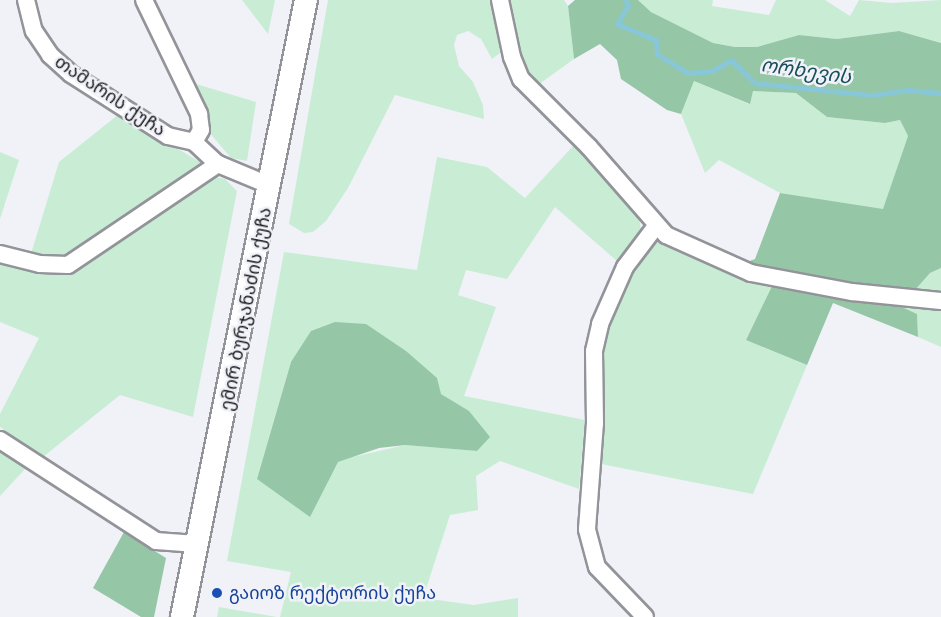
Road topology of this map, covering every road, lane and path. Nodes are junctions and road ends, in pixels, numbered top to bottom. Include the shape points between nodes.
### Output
1 (26, 0) edge
2 (144, 0) edge
3 (306, 0) edge
4 (500, 0) edge
5 (194, 142) junction
6 (218, 164) junction
7 (271, 186) junction
8 (656, 226) junction
9 (0, 254) edge
10 (941, 301) edge
11 (0, 440) edge
12 (197, 544) junction
13 (182, 617) edge
14 (645, 617) edge

1 - 5 street, თამარის ქუჩა via 34,31 50,55 71,74 168,136
2 - 5 street via 199,114 201,130
3 - 7 street, ემირ ბურჯანაძის ქუჩა
4 - 8 street via 512,57 521,79 589,147
5 - 6 street, თამარის ქუჩა
6 - 7 street, თამარის ქუჩა
6 - 9 street via 68,265 40,264
7 - 12 street, ემირ ბურჯანაძის ქუჩა
8 - 10 street via 683,246 751,273 829,288
8 - 14 street via 625,267 600,324 594,351 595,423 587,529 597,567
11 - 12 street via 156,541
12 - 13 street, ემირ ბურჯანაძის ქუჩა

